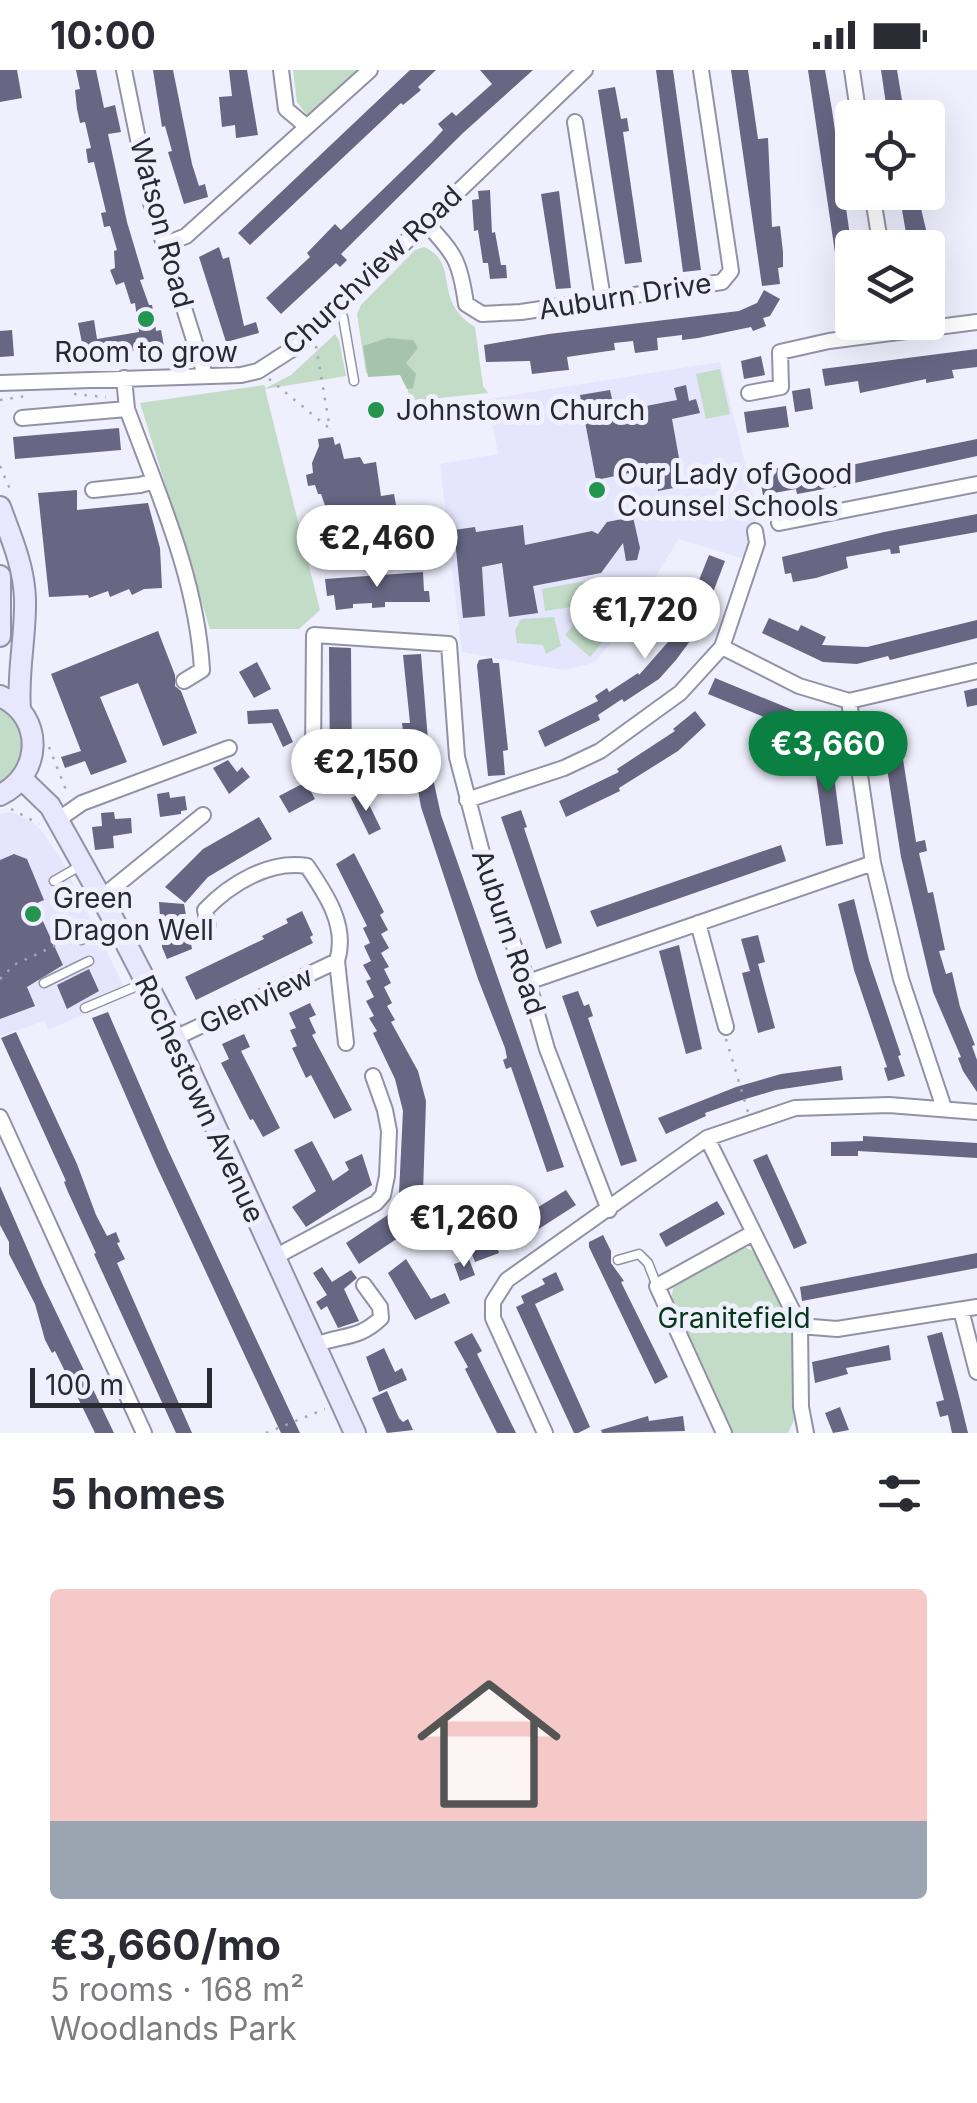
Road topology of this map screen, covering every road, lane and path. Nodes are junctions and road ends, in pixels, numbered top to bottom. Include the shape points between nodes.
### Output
1 (124, 70) edge
2 (281, 70) edge
3 (370, 70) edge
4 (585, 70) edge
5 (701, 70) edge
6 (852, 70) edge
7 (857, 100) edge
8 (575, 122) dead end
9 (306, 126) junction
10 (426, 222) junction
11 (166, 244) junction
12 (604, 299) junction
13 (336, 310) junction
14 (977, 322) edge
15 (945, 324) edge
16 (835, 340) edge
17 (315, 342) dead end
18 (205, 375) junction
19 (124, 378) junction
20 (267, 378) dead end
21 (354, 381) dead end
22 (0, 383) edge
23 (749, 393) dead end
24 (127, 409) junction
25 (22, 418) dead end
26 (0, 466) edge
27 (154, 481) junction
28 (977, 484) edge
29 (93, 490) dead end
30 (6, 500) edge
31 (778, 523) dead end
32 (754, 529) dead end
33 (0, 576) edge
34 (0, 636) edge
35 (722, 646) junction
36 (977, 672) edge
37 (184, 681) dead end
38 (0, 696) edge
39 (849, 701) junction
40 (20, 710) junction
41 (46, 742) dead end
42 (229, 748) dead end
43 (313, 757) dead end
44 (22, 779) junction
45 (68, 794) dead end
46 (0, 795) edge
47 (467, 800) junction
48 (0, 809) edge
49 (203, 814) dead end
50 (51, 823) junction
51 (873, 862) junction
52 (84, 864) junction
53 (54, 881) dead end
54 (102, 898) junction
55 (698, 923) junction
56 (208, 925) dead end
57 (117, 926) junction
58 (79, 937) joint
59 (89, 960) dead end
60 (336, 962) junction
61 (0, 979) edge
62 (146, 982) junction
63 (528, 982) junction
64 (44, 983) dead end
65 (85, 1008) dead end
66 (726, 1027) joint
67 (174, 1038) junction
68 (346, 1043) dead end
69 (373, 1076) dead end
70 (944, 1108) junction
71 (977, 1112) edge
72 (0, 1117) edge
73 (753, 1122) junction
74 (707, 1138) junction
75 (609, 1210) junction
76 (753, 1233) junction
77 (273, 1258) junction
78 (618, 1260) dead end
79 (364, 1286) dead end
80 (657, 1286) junction
81 (977, 1307) edge
82 (961, 1310) junction
83 (800, 1326) junction
84 (315, 1345) junction
85 (977, 1372) edge
86 (342, 1402) junction
87 (144, 1433) edge
88 (266, 1433) edge
89 (355, 1433) edge
90 (544, 1433) edge
91 (724, 1433) edge
92 (806, 1433) edge

1 - 11 street, Watson Road
2 - 9 street via 286,109
3 - 9 street
4 - 10 street, Churchview Road
5 - 12 street, Auburn Drive via 731,271 716,284
6 - 7 street
8 - 12 street
9 - 11 street via 186,236
10 - 12 street, Auburn Drive via 452,250 466,304 482,314
10 - 13 street, Churchview Road
11 - 18 street, Watson Road
13 - 18 street, Churchview Road via 258,372
13 - 21 lane via 343,317
14 - 15 street
16 - 23 street via 780,352 781,388
17 - 20 path via 330,428
18 - 19 street, Churchview Road
19 - 22 street, Churchview Road
19 - 24 street
24 - 25 street
24 - 27 street
26 - 30 path
27 - 29 street via 130,493
27 - 37 street via 194,609 202,670
28 - 31 street
30 - 40 main road via 24,586
32 - 35 street via 757,543
33 - 34 main road
35 - 39 street via 799,686
35 - 47 street via 680,693 600,751
36 - 39 street
38 - 40 main road
39 - 51 street
40 - 44 main road via 33,739
41 - 45 path
42 - 50 street via 82,803
43 - 47 street, Auburn Road via 314,635 449,644 457,757
44 - 46 main road
44 - 50 main road, Rochestown Avenue
47 - 63 street, Auburn Road
48 - 50 path
49 - 54 street
50 - 52 main road, Rochestown Avenue
51 - 55 street
51 - 70 street via 901,978
52 - 53 lane
52 - 54 main road, Rochestown Avenue
54 - 57 main road, Rochestown Avenue
55 - 63 street
55 - 66 street
56 - 60 street, Glenview via 205,910 217,898 268,869 308,866 337,915
57 - 58 lane
57 - 62 main road, Rochestown Avenue
58 - 61 path via 14,965
59 - 64 lane
60 - 67 street, Glenview
60 - 68 street, Glenview
62 - 65 lane
62 - 67 main road, Rochestown Avenue
63 - 75 street, Auburn Road
66 - 73 path via 726,1047
67 - 77 main road, Rochestown Avenue
69 - 77 street via 388,1130 383,1195
70 - 71 street
70 - 73 street via 795,1108
72 - 87 street
73 - 74 street
74 - 75 street
74 - 76 street
75 - 90 street via 507,1280 493,1302
76 - 80 street
76 - 83 street
77 - 84 main road, Rochestown Avenue
78 - 80 lane via 639,1254
79 - 84 street via 380,1318 358,1336
80 - 91 street
81 - 82 street
82 - 83 street via 837,1329
82 - 85 street
83 - 92 street
84 - 86 main road, Rochestown Avenue
86 - 88 path
86 - 89 main road, Rochestown Avenue

